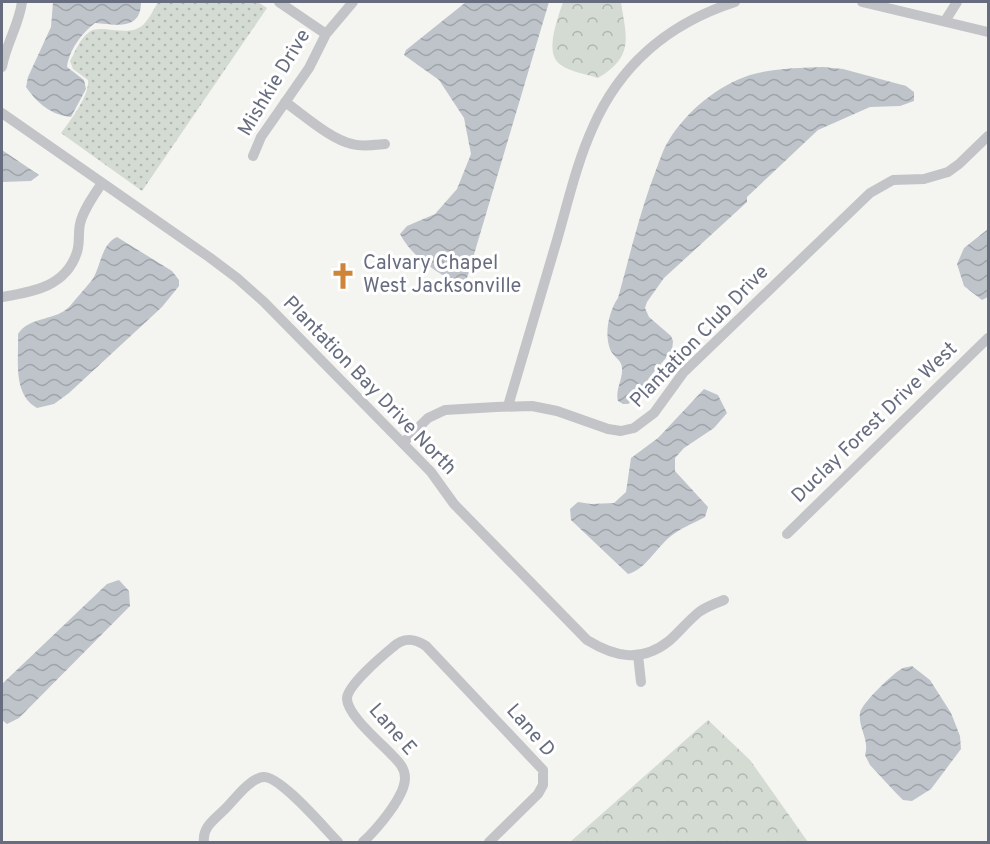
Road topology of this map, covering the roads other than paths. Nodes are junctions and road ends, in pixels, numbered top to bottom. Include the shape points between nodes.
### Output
1 (22, 2) edge
2 (279, 2) edge
3 (353, 2) edge
4 (735, 2) edge
5 (862, 2) edge
6 (957, 2) edge
7 (945, 21) junction
8 (988, 32) edge
9 (326, 34) junction
10 (3, 52) edge
11 (2, 67) edge
12 (285, 102) junction
13 (2, 113) edge
14 (988, 136) edge
15 (385, 144) dead end
16 (253, 156) dead end
17 (102, 183) junction
18 (2, 297) edge
19 (988, 338) edge
20 (508, 406) junction
21 (403, 443) junction
22 (787, 534) dead end
23 (724, 600) dead end
24 (426, 646) joint
25 (638, 655) junction
26 (641, 682) dead end
27 (204, 843) edge
28 (338, 843) edge
29 (363, 843) edge
30 (489, 843) edge

1 - 10 street via 14,32
2 - 9 street
3 - 9 street, Mishkie Drive
4 - 20 street via 663,37 629,69 604,104 584,148
5 - 7 street
6 - 7 street
7 - 8 street
9 - 12 street, Mishkie Drive
10 - 11 street
12 - 15 street via 351,144
12 - 16 street, Mishkie Drive
13 - 17 street, Plantation Bay Drive North
14 - 20 street, Plantation Club Drive via 948,172 924,179 893,180 870,193 683,373 654,413 634,428 608,429 557,411
17 - 18 street via 80,223 78,251 65,272 39,290
17 - 21 street, Plantation Bay Drive North via 237,278
19 - 22 street, Duclay Forest Drive West
20 - 21 street, Plantation Club Drive via 445,410 428,418
21 - 25 street, Plantation Bay Drive North via 454,504 587,640 622,656
23 - 25 street, Plantation Bay Drive North via 700,611 656,650
24 - 29 street, Lane E via 411,639 394,645 350,690 347,698 353,714 405,774 404,787 386,819
24 - 30 street, Lane D via 543,770 543,785 538,794
25 - 26 street
27 - 28 street via 208,826 262,777 283,785

